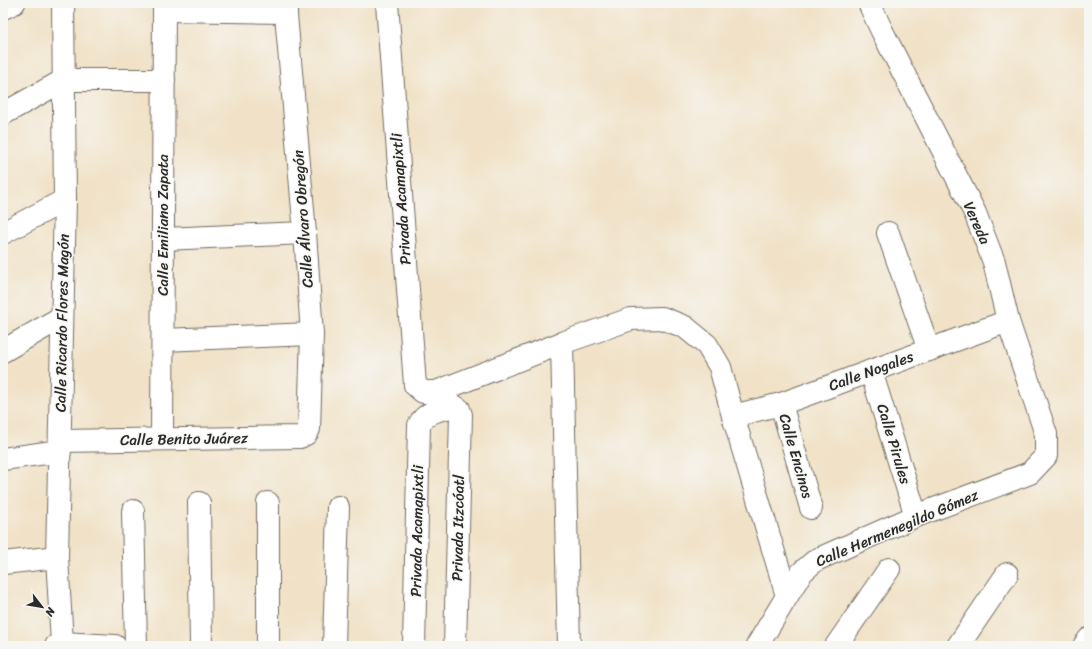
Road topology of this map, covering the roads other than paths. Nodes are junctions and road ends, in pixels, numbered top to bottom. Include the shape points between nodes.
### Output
1 (14, 3) edge
2 (63, 3) edge
3 (387, 3) edge
4 (869, 3) edge
5 (164, 7) edge
6 (286, 7) edge
7 (3, 8) edge
8 (64, 80) junction
9 (164, 80) junction
10 (3, 114) edge
11 (65, 200) junction
12 (3, 233) edge
13 (305, 233) junction
14 (888, 233) dead end
15 (163, 239) junction
16 (62, 317) junction
17 (1008, 321) junction
18 (312, 334) junction
19 (162, 340) junction
20 (562, 343) junction
21 (3, 350) edge
22 (929, 350) junction
23 (871, 371) junction
24 (781, 404) junction
25 (733, 416) junction
26 (423, 418) joint
27 (306, 434) joint
28 (162, 439) junction
29 (60, 446) junction
30 (1046, 456) joint
31 (3, 458) edge
32 (199, 503) dead end
33 (268, 503) dead end
34 (338, 507) dead end
35 (811, 508) dead end
36 (133, 511) dead end
37 (916, 516) junction
38 (57, 557) junction
39 (3, 563) edge
40 (889, 569) dead end
41 (1007, 574) dead end
42 (787, 596) junction
43 (1089, 639) edge
44 (59, 645) edge
45 (115, 646) edge
46 (136, 646) edge
47 (201, 646) edge
48 (268, 646) edge
49 (334, 646) edge
50 (414, 646) edge
51 (455, 646) edge
52 (569, 646) edge
53 (757, 646) edge
54 (836, 646) edge
55 (958, 646) edge
56 (1084, 646) edge

1 - 7 street
2 - 8 street, Calle Ricardo Flores Magón
3 - 20 street, Privada Acamapixtli via 415,385 423,392 436,392
4 - 17 street, Vereda via 975,213 994,262
5 - 6 street
5 - 9 street, Calle Emiliano Zapata
6 - 13 street, Calle Álvaro Obregón
8 - 9 street
8 - 10 street
8 - 11 street, Calle Ricardo Flores Magón
9 - 15 street, Calle Emiliano Zapata
11 - 12 street
11 - 16 street, Calle Ricardo Flores Magón
13 - 15 street
13 - 18 street, Calle Álvaro Obregón
14 - 22 street
15 - 19 street, Calle Emiliano Zapata
16 - 21 street
16 - 29 street, Calle Ricardo Flores Magón
17 - 22 street, Calle Nogales
17 - 30 street, Vereda via 1046,434
18 - 19 street
18 - 27 street, Calle Álvaro Obregón via 309,429
19 - 28 street, Calle Emiliano Zapata
20 - 25 street via 631,319 662,318 685,327 707,345 720,367
20 - 52 street
22 - 23 street, Calle Nogales
23 - 24 street, Calle Nogales
23 - 37 street, Calle Pirules
24 - 25 street, Calle Nogales
24 - 35 street, Calle Encinos
25 - 42 street
26 - 50 street, Privada Acamapixtli via 420,425
26 - 51 street, Privada Itzcóatl via 432,412 454,406 459,409 461,415
27 - 28 street, Calle Benito Juárez via 300,437
28 - 29 street, Calle Benito Juárez
29 - 31 street, Calle Benito Juárez
29 - 38 street, Calle Ricardo Flores Magón
30 - 37 street, Calle Hermenegildo Gómez via 1030,473
32 - 47 street
33 - 48 street
34 - 49 street
36 - 46 street
37 - 42 street, Calle Hermenegildo Gómez via 816,560 802,573
38 - 39 street
38 - 44 street, Calle Ricardo Flores Magón
40 - 54 street
41 - 55 street
42 - 53 street, Calle Hermenegildo Gómez
43 - 56 street
44 - 45 street

